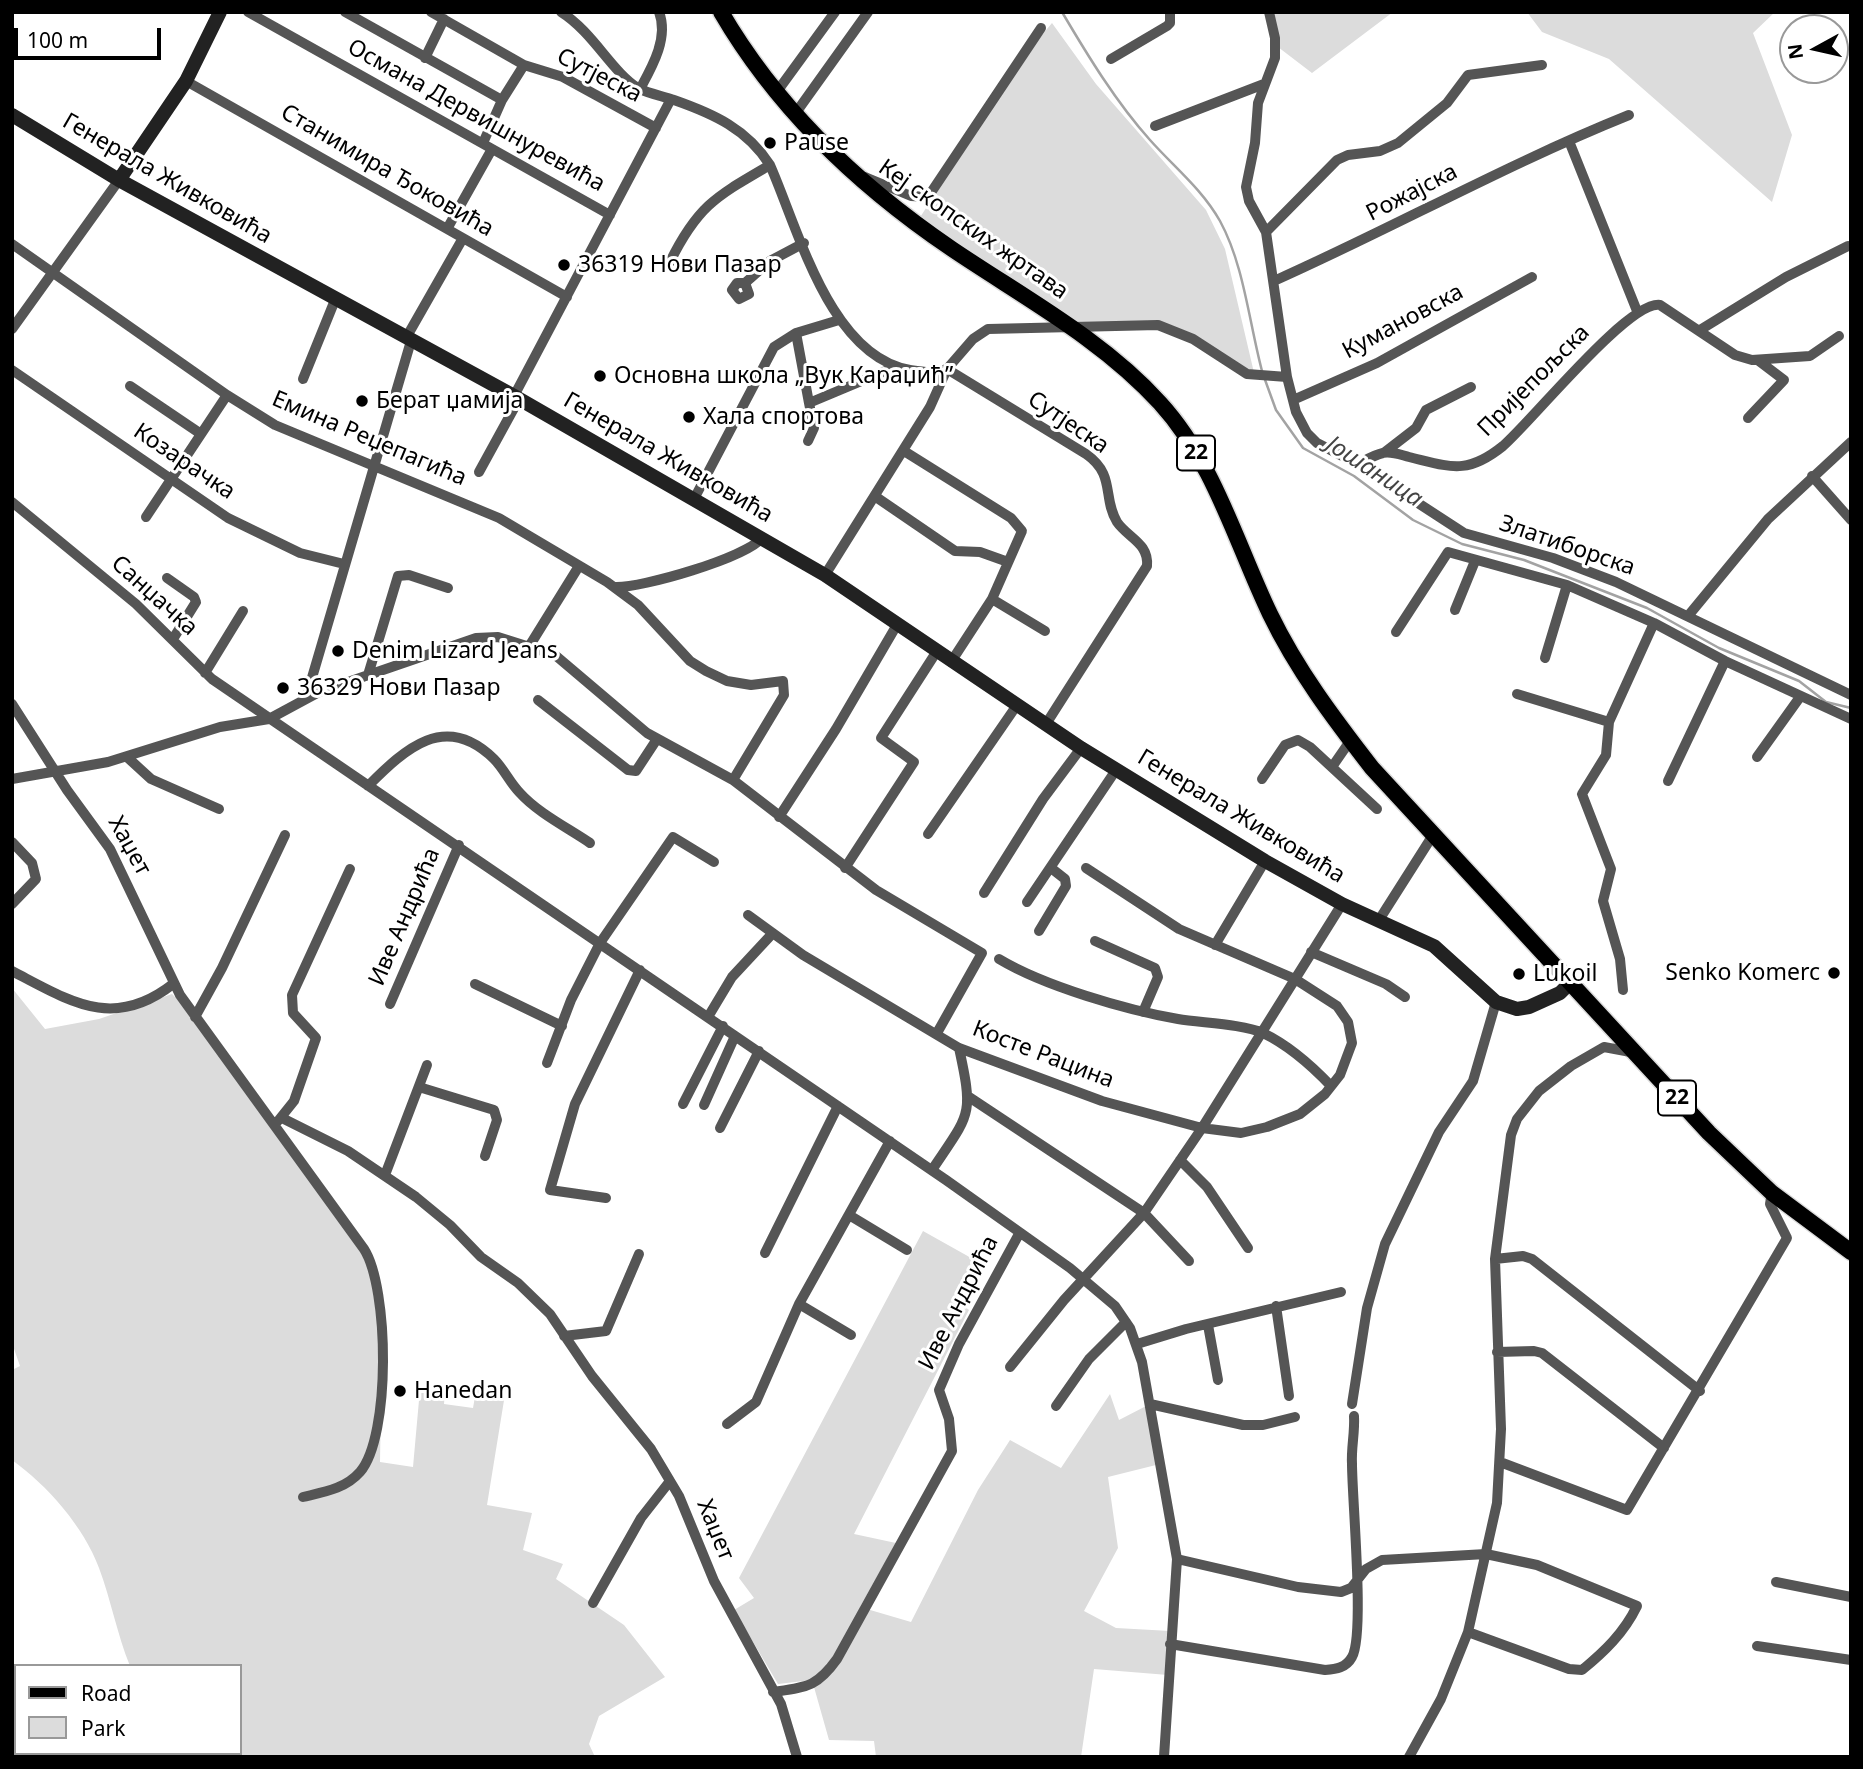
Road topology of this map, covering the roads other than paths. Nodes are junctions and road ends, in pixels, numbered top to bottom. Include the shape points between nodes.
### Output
1 (220, 12) edge
2 (248, 12) edge
3 (345, 12) edge
4 (431, 12) edge
5 (561, 12) edge
6 (659, 12) edge
7 (721, 12) edge
8 (835, 12) edge
9 (867, 12) edge
10 (1170, 12) edge
11 (1269, 12) edge
12 (444, 19) junction
13 (1041, 28) dead end
14 (425, 58) junction
15 (1111, 59) dead end
16 (524, 65) junction
17 (1542, 65) dead end
18 (186, 81) junction
19 (1264, 84) junction
20 (640, 89) junction
21 (776, 93) junction
22 (671, 99) junction
23 (501, 100) junction
24 (795, 114) junction
25 (12, 115) edge
26 (1629, 115) dead end
27 (1155, 126) dead end
28 (656, 128) junction
29 (1569, 141) junction
30 (487, 146) junction
31 (770, 165) junction
32 (850, 171) junction
33 (119, 180) junction
34 (610, 215) junction
35 (447, 229) junction
36 (1266, 232) junction
37 (463, 238) junction
38 (804, 243) junction
39 (12, 244) edge
40 (1848, 246) dead end
41 (670, 262) dead end
42 (54, 274) junction
43 (1532, 277) dead end
44 (1274, 281) junction
45 (745, 283) dead end
46 (566, 297) junction
47 (335, 300) junction
48 (1637, 311) junction
49 (839, 320) junction
50 (1070, 326) junction
51 (12, 330) edge
52 (1700, 330) junction
53 (796, 333) junction
54 (1839, 336) dead end
55 (408, 340) junction
56 (1759, 361) junction
57 (895, 367) junction
58 (947, 369) junction
59 (12, 370) edge
60 (1282, 377) junction
61 (303, 379) dead end
62 (130, 386) dead end
63 (1471, 387) dead end
64 (227, 395) junction
65 (516, 398) junction
66 (1293, 400) junction
67 (809, 402) junction
68 (1748, 418) dead end
69 (201, 434) junction
70 (808, 441) dead end
71 (1851, 442) edge
72 (904, 451) junction
73 (1385, 452) junction
74 (374, 464) junction
75 (1359, 464) junction
76 (479, 472) dead end
77 (1812, 476) junction
78 (171, 479) junction
79 (876, 497) junction
80 (694, 499) junction
81 (12, 502) edge
82 (146, 517) dead end
83 (1851, 520) edge
84 (762, 538) junction
85 (1475, 561) junction
86 (1008, 562) junction
87 (344, 564) junction
88 (579, 566) junction
89 (825, 575) junction
90 (167, 578) dead end
91 (1567, 585) junction
92 (615, 587) junction
93 (448, 588) dead end
94 (992, 599) junction
95 (1455, 610) dead end
96 (243, 611) dead end
97 (1688, 616) junction
98 (898, 623) junction
99 (1654, 623) junction
100 (1045, 631) dead end
101 (1396, 632) dead end
102 (173, 639) junction
103 (530, 645) junction
104 (937, 651) junction
105 (1757, 653) junction
106 (1545, 658) dead end
107 (1724, 661) junction
108 (951, 662) junction
109 (1751, 670) junction
110 (205, 673) junction
111 (368, 675) junction
112 (1517, 694) dead end
113 (1851, 695) edge
114 (1800, 697) junction
115 (306, 698) junction
116 (538, 700) dead end
117 (12, 704) edge
118 (1017, 705) junction
119 (269, 719) junction
120 (1851, 719) edge
121 (1609, 722) junction
122 (1046, 724) junction
123 (657, 739) junction
124 (1350, 741) junction
125 (1081, 747) junction
126 (127, 757) junction
127 (1757, 757) dead end
128 (1332, 767) junction
129 (55, 770) junction
130 (1116, 770) junction
131 (12, 779) edge
132 (1262, 779) dead end
133 (733, 780) junction
134 (1668, 781) dead end
135 (368, 786) junction
136 (219, 809) dead end
137 (1377, 809) dead end
138 (779, 817) junction
139 (928, 834) dead end
140 (285, 835) dead end
141 (1433, 835) junction
142 (12, 842) edge
143 (590, 843) dead end
144 (459, 845) junction
145 (1265, 861) junction
146 (714, 862) dead end
147 (845, 868) junction
148 (1051, 868) junction
149 (1086, 868) dead end
150 (350, 869) dead end
151 (984, 893) dead end
152 (1027, 902) dead end
153 (12, 904) edge
154 (1342, 904) junction
155 (748, 915) dead end
156 (1379, 920) junction
157 (1039, 931) dead end
158 (772, 934) junction
159 (1095, 942) dead end
160 (600, 943) junction
161 (1215, 945) junction
162 (1311, 952) junction
163 (999, 959) dead end
164 (640, 970) junction
165 (12, 971) edge
166 (1295, 979) junction
167 (1570, 983) junction
168 (173, 984) junction
169 (475, 984) dead end
170 (1623, 990) dead end
171 (1405, 997) dead end
172 (1496, 1002) junction
173 (390, 1004) dead end
174 (1143, 1012) junction
175 (195, 1017) junction
176 (708, 1017) junction
177 (562, 1026) junction
178 (723, 1026) junction
179 (1261, 1032) junction
180 (937, 1033) junction
181 (735, 1036) junction
182 (959, 1048) junction
183 (759, 1051) junction
184 (1637, 1053) junction
185 (547, 1063) dead end
186 (427, 1065) dead end
187 (1331, 1086) junction
188 (419, 1087) junction
189 (969, 1097) junction
190 (683, 1104) dead end
191 (704, 1105) dead end
192 (838, 1106) junction
193 (279, 1121) junction
194 (720, 1128) dead end
195 (1202, 1128) junction
196 (890, 1141) junction
197 (485, 1156) dead end
198 (1180, 1160) junction
199 (932, 1170) junction
200 (385, 1175) junction
201 (1772, 1193) junction
202 (606, 1198) dead end
203 (1144, 1213) junction
204 (849, 1215) junction
205 (1019, 1234) junction
206 (1248, 1248) dead end
207 (908, 1250) dead end
208 (1851, 1252) edge
209 (765, 1253) dead end
210 (639, 1254) dead end
211 (1494, 1259) junction
212 (1189, 1261) dead end
213 (1084, 1279) junction
214 (1341, 1292) dead end
215 (799, 1304) junction
216 (1276, 1306) junction
217 (1126, 1322) junction
218 (1208, 1325) junction
219 (564, 1335) junction
220 (851, 1335) dead end
221 (1137, 1344) junction
222 (1497, 1352) junction
223 (1010, 1367) dead end
224 (1217, 1380) dead end
225 (1700, 1391) junction
226 (1289, 1396) dead end
227 (1150, 1404) junction
228 (1352, 1404) dead end
229 (1056, 1406) dead end
230 (1354, 1416) dead end
231 (1295, 1417) dead end
232 (727, 1424) dead end
233 (1664, 1448) junction
234 (1500, 1462) junction
235 (670, 1481) junction
236 (303, 1497) dead end
237 (1486, 1554) junction
238 (1177, 1559) junction
239 (1776, 1582) dead end
240 (1355, 1584) junction
241 (1851, 1597) edge
242 (593, 1603) dead end
243 (1468, 1632) junction
244 (1170, 1644) junction
245 (1757, 1646) dead end
246 (1851, 1660) edge
247 (774, 1692) junction
248 (797, 1757) edge
249 (1164, 1757) edge
250 (1409, 1757) edge

1 - 18 street
2 - 30 street, Османа Дервишнуревића
3 - 14 street
4 - 12 street
5 - 20 street, Сутјеска
6 - 20 street via 662,32 657,53
7 - 21 main road, Кеј скопских жртава / 22
8 - 21 street
9 - 24 street
10 - 15 street via 1167,26
11 - 19 street via 1275,58
12 - 14 street
12 - 16 street
13 - 32 street, Кеј скопских жртава via 928,197 911,196
14 - 23 street
16 - 23 street, Сутјеска
16 - 28 street, Сутјеска via 563,77
17 - 36 street via 1468,75 1447,103 1398,143 1338,160
18 - 33 street
18 - 35 street, Станимира Ђоковића
19 - 27 street
19 - 36 street via 1246,187
20 - 22 street, Сутјеска
21 - 24 main road, Кеј скопских жртава / 22
22 - 28 street, Сутјеска
22 - 31 street, Сутјеска via 735,127
23 - 30 street, Сутјеска
24 - 32 main road, Кеј скопских жртава / 22
25 - 33 street, Генерала Живковића
26 - 29 street, Рожајска
28 - 34 street, Сутјеска
29 - 44 street, Рожајска
29 - 48 street
30 - 34 street, Османа Дервишнуревића
30 - 35 street, Сутјеска
31 - 38 street, Сутјеска
31 - 41 street via 703,209
32 - 50 main road, Кеј скопских жртава / 22 via 914,223
33 - 42 street
33 - 47 street, Генерала Живковића
34 - 46 street, Сутјеска
35 - 37 street, Станимира Ђоковића
36 - 44 street
37 - 46 street, Станимира Ђоковића
37 - 55 street
38 - 45 street via 770,261
38 - 49 street, Сутјеска
39 - 42 street, Емина Реџепагића
40 - 52 street via 1786,277
42 - 51 street
42 - 64 street, Емина Реџепагића
43 - 66 street, Кумановска via 1377,363
44 - 60 street
46 - 65 street, Сутјеска
47 - 55 street, Генерала Живковића
47 - 61 street
48 - 52 street via 1660,305
48 - 73 street, Пријепољска via 1600,344 1527,425 1480,463 1452,468
49 - 53 street
49 - 57 street, Сутјеска via 862,347
50 - 58 street via 988,329
50 - 60 street, Кеј скопских жртава via 1169,328 1255,377
50 - 124 main road, Кеј скопских жртава / 22 via 1140,382 1179,426 1208,475 1285,643
52 - 56 street via 1735,355
53 - 67 street
53 - 80 street via 767,357
54 - 56 street via 1810,356
55 - 65 street, Генерала Живковића
55 - 74 street
56 - 68 street via 1784,380
57 - 58 street, Сутјеска via 929,373
57 - 67 street
58 - 72 street
58 - 122 street, Сутјеска via 1092,459 1105,475 1115,518 1147,555 1147,566
59 - 78 street, Козарачка
60 - 66 street
62 - 69 street
63 - 73 street, Пријепољска via 1426,410 1416,428
64 - 69 street
64 - 74 street, Емина Реџепагића via 291,433
65 - 76 street, Сутјеска
65 - 80 street, Генерала Живковића
66 - 75 street via 1300,421 1317,443
67 - 70 street via 814,428
69 - 78 street
71 - 77 street
72 - 79 street
72 - 86 street via 1021,527 1021,540
73 - 75 street, Пријепољска
74 - 87 street
74 - 88 street, Емина Реџепагића via 499,519
75 - 97 street, Златиборска via 1464,533 1576,566
77 - 83 street
77 - 97 street via 1768,519
78 - 82 street
78 - 87 street, Козарачка via 266,539
79 - 86 street via 955,551 981,552
79 - 89 street
80 - 84 street, Генерала Живковића
81 - 102 street, Санџачка
84 - 89 street, Генерала Живковића
84 - 92 street via 733,556 653,581
85 - 91 street
85 - 95 street
85 - 101 street via 1448,552
86 - 94 street
87 - 115 street
88 - 92 street, Емина Реџепагића
88 - 103 street
89 - 98 street, Генерала Живковића
90 - 102 street via 196,602
91 - 99 street
91 - 106 street
92 - 133 street, Емина Реџепагића via 646,612 690,661 706,671 751,685 785,683 784,695
93 - 111 street via 409,575 398,576
94 - 100 street
94 - 108 street
96 - 110 street
97 - 105 street, Златиборска
98 - 104 street, Генерала Живковића
98 - 138 street
99 - 107 street
99 - 121 street
102 - 110 street, Санџачка
103 - 111 street via 483,637
103 - 123 street via 567,664 631,722
104 - 108 street, Генерала Живковића
104 - 147 street via 881,738 914,762
105 - 109 street
105 - 113 street, Златиборска
107 - 109 street
107 - 134 street
108 - 118 street, Генерала Живковића
109 - 114 street
110 - 119 street, Санџачка
111 - 115 street
112 - 121 street
114 - 120 street
114 - 127 street
115 - 119 street
116 - 123 street via 628,770 639,768
117 - 129 street, Хаџет
118 - 122 street, Генерала Живковића
118 - 139 street
119 - 126 street via 220,727
119 - 135 street, Иве Андрића
121 - 170 street via 1606,755 1582,794 1612,869 1603,901 1620,958
122 - 125 street, Генерала Живковића
123 - 133 street
124 - 128 street
124 - 141 main road, Кеј скопских жртава / 22
125 - 130 street, Генерала Живковића
125 - 151 street
126 - 129 street
126 - 136 street via 151,779
128 - 132 street via 1301,741 1293,740
128 - 137 street
129 - 131 street
129 - 168 street, Хаџет via 110,849
130 - 145 street, Генерала Живковића
130 - 148 street, Генерала Живковића
133 - 138 street
135 - 143 street via 404,750 435,736 460,738 495,761 521,795
135 - 144 street, Иве Андрића
138 - 147 street
140 - 175 street
141 - 156 street
141 - 167 main road, Кеј скопских жртава / 22
142 - 153 street via 29,858 36,879
144 - 160 street, Иве Андрића
144 - 173 street, Иве Андрића
145 - 154 street, Генерала Живковића
145 - 161 street
146 - 160 street via 673,837
147 - 180 street via 895,904 982,953
148 - 152 street, Генерала Живковића
148 - 157 street via 1065,879 1066,886
149 - 161 street via 1179,929
150 - 193 street via 292,995 293,1013 316,1038 294,1101
154 - 156 street, Генерала Живковића
154 - 162 street, Генерала Живковића
155 - 158 street, Косте Рацина
156 - 172 street, Генерала Живковића via 1441,951
158 - 176 street via 732,977
158 - 180 street, Косте Рацина
159 - 174 street via 1155,968 1158,977
160 - 164 street, Иве Андрића
160 - 177 street
161 - 166 street
162 - 166 street
162 - 171 street via 1386,984
163 - 174 street
164 - 176 street, Иве Андрића
164 - 202 street via 575,1104 550,1190
165 - 168 street via 74,1004 105,1010 154,996
166 - 179 street
166 - 187 street, Косте Рацина via 1341,1011 1351,1030 1352,1043
167 - 172 street via 1529,1007 1511,1008
167 - 184 main road, 22
168 - 175 street, Хаџет
169 - 177 street
172 - 228 street via 1478,1070 1439,1132 1370,1283
174 - 179 street
175 - 193 street, Хаџет
176 - 178 street, Иве Андрића
177 - 185 street
178 - 181 street, Иве Андрића
178 - 190 street
179 - 187 street via 1296,1054
179 - 195 street
180 - 182 street, Косте Рацина
181 - 183 street, Иве Андрића
181 - 191 street
182 - 189 street
182 - 195 street, Косте Рацина via 1074,1092
183 - 192 street, Иве Андрића
183 - 194 street
184 - 201 main road, 22 via 1709,1133
184 - 211 street via 1600,1048 1539,1091 1525,1107 1511,1135
186 - 188 street
187 - 195 street, Косте Рацина via 1306,1111 1267,1127 1235,1133
188 - 197 street via 494,1110 498,1120
188 - 200 street
189 - 199 street via 964,1122
189 - 203 street
192 - 196 street, Иве Андрића
192 - 209 street
193 - 200 street, Хаџет via 328,1140
193 - 236 street, Хаџет via 368,1255 381,1296 381,1385 373,1452 348,1483
195 - 198 street
196 - 199 street, Иве Андрића
196 - 204 street
198 - 203 street
198 - 206 street via 1207,1187
199 - 205 street, Иве Андрића
200 - 219 street, Хаџет via 518,1283
201 - 208 main road, 22
201 - 225 street via 1770,1204 1787,1238
203 - 212 street
203 - 213 street
204 - 207 street
204 - 215 street
205 - 213 street, Иве Андрића
205 - 247 street, Иве Андрића via 939,1390 951,1429 952,1451 823,1679 807,1687
210 - 219 street via 606,1331
211 - 222 street
211 - 225 street via 1532,1259
213 - 217 street, Иве Андрића
213 - 223 street
214 - 216 street
215 - 220 street
215 - 232 street via 756,1402
216 - 218 street
216 - 226 street
217 - 221 street, Иве Андрића
217 - 229 street via 1089,1359
218 - 221 street
218 - 224 street
219 - 235 street, Хаџет
221 - 227 street, Иве Андрића
222 - 233 street via 1542,1353
222 - 234 street
225 - 233 street
227 - 231 street via 1243,1425
227 - 238 street, Иве Андрића
230 - 240 street
233 - 234 street via 1628,1510
234 - 237 street
235 - 242 street via 641,1518
235 - 247 street, Хаџет via 714,1581
237 - 240 street via 1382,1560 1366,1569
237 - 243 street
237 - 243 street via 1537,1565 1637,1606 1608,1648 1581,1670
238 - 240 street via 1298,1587 1341,1592
238 - 244 street, Иве Андрића
239 - 241 street
240 - 244 street via 1355,1648 1338,1669
243 - 250 street via 1441,1699
244 - 249 street, Иве Андрића
245 - 246 street
247 - 248 street, Хаџет

